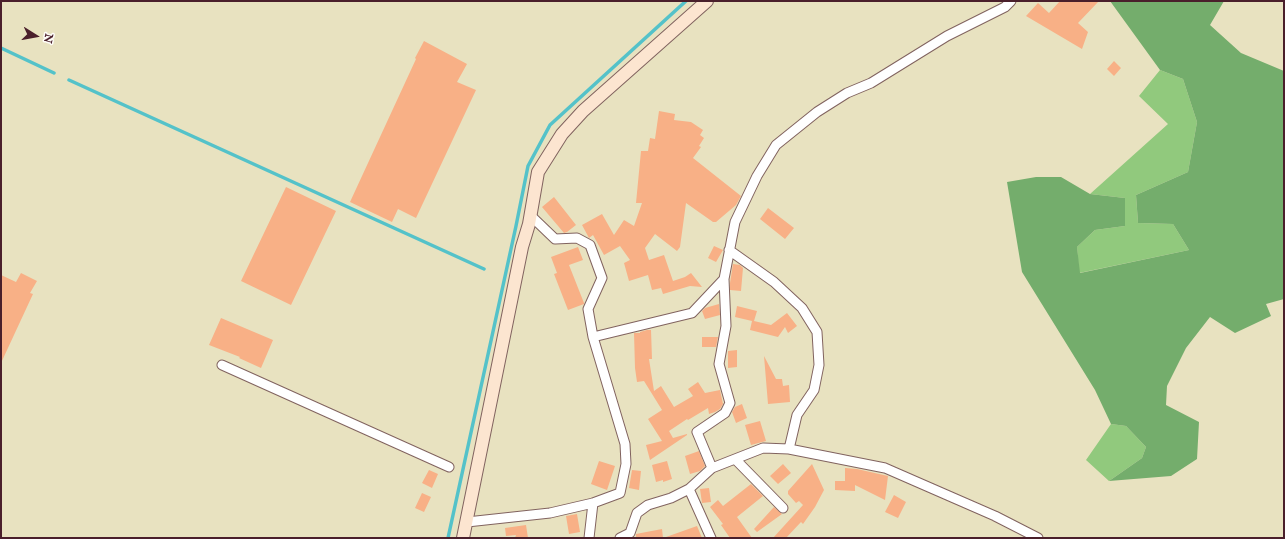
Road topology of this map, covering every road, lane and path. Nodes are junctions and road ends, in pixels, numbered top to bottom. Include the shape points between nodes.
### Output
1 (707, 1) edge
2 (1011, 1) edge
3 (530, 215) junction
4 (729, 250) junction
5 (724, 279) junction
6 (594, 337) junction
7 (222, 364) dead end
8 (789, 450) junction
9 (735, 459) junction
10 (449, 467) dead end
11 (712, 468) junction
12 (689, 489) junction
13 (593, 503) junction
14 (783, 508) dead end
15 (466, 522) junction
16 (463, 538) edge
17 (589, 538) edge
18 (620, 538) edge
19 (711, 538) edge
20 (1038, 538) edge

1 - 3 street via 583,111 562,134 538,172
2 - 4 street via 1005,7 947,36 871,83 847,93 817,112 776,145 757,176 735,222
3 - 6 street via 555,239 577,238 590,245 602,278 588,310
3 - 15 street
4 - 5 street
4 - 8 street via 774,282 802,308 817,332 819,366 814,390 797,415
5 - 6 street via 692,313
5 - 11 street via 726,326 719,364 730,403 725,413 697,432
6 - 13 street via 625,444 626,464 620,493
7 - 10 street
8 - 9 street via 763,448
8 - 20 street via 885,468 995,516
9 - 11 street
9 - 14 street
11 - 12 street
12 - 18 street via 648,505 637,513 630,533
12 - 19 street
13 - 15 street via 550,513
13 - 17 street
15 - 16 street

